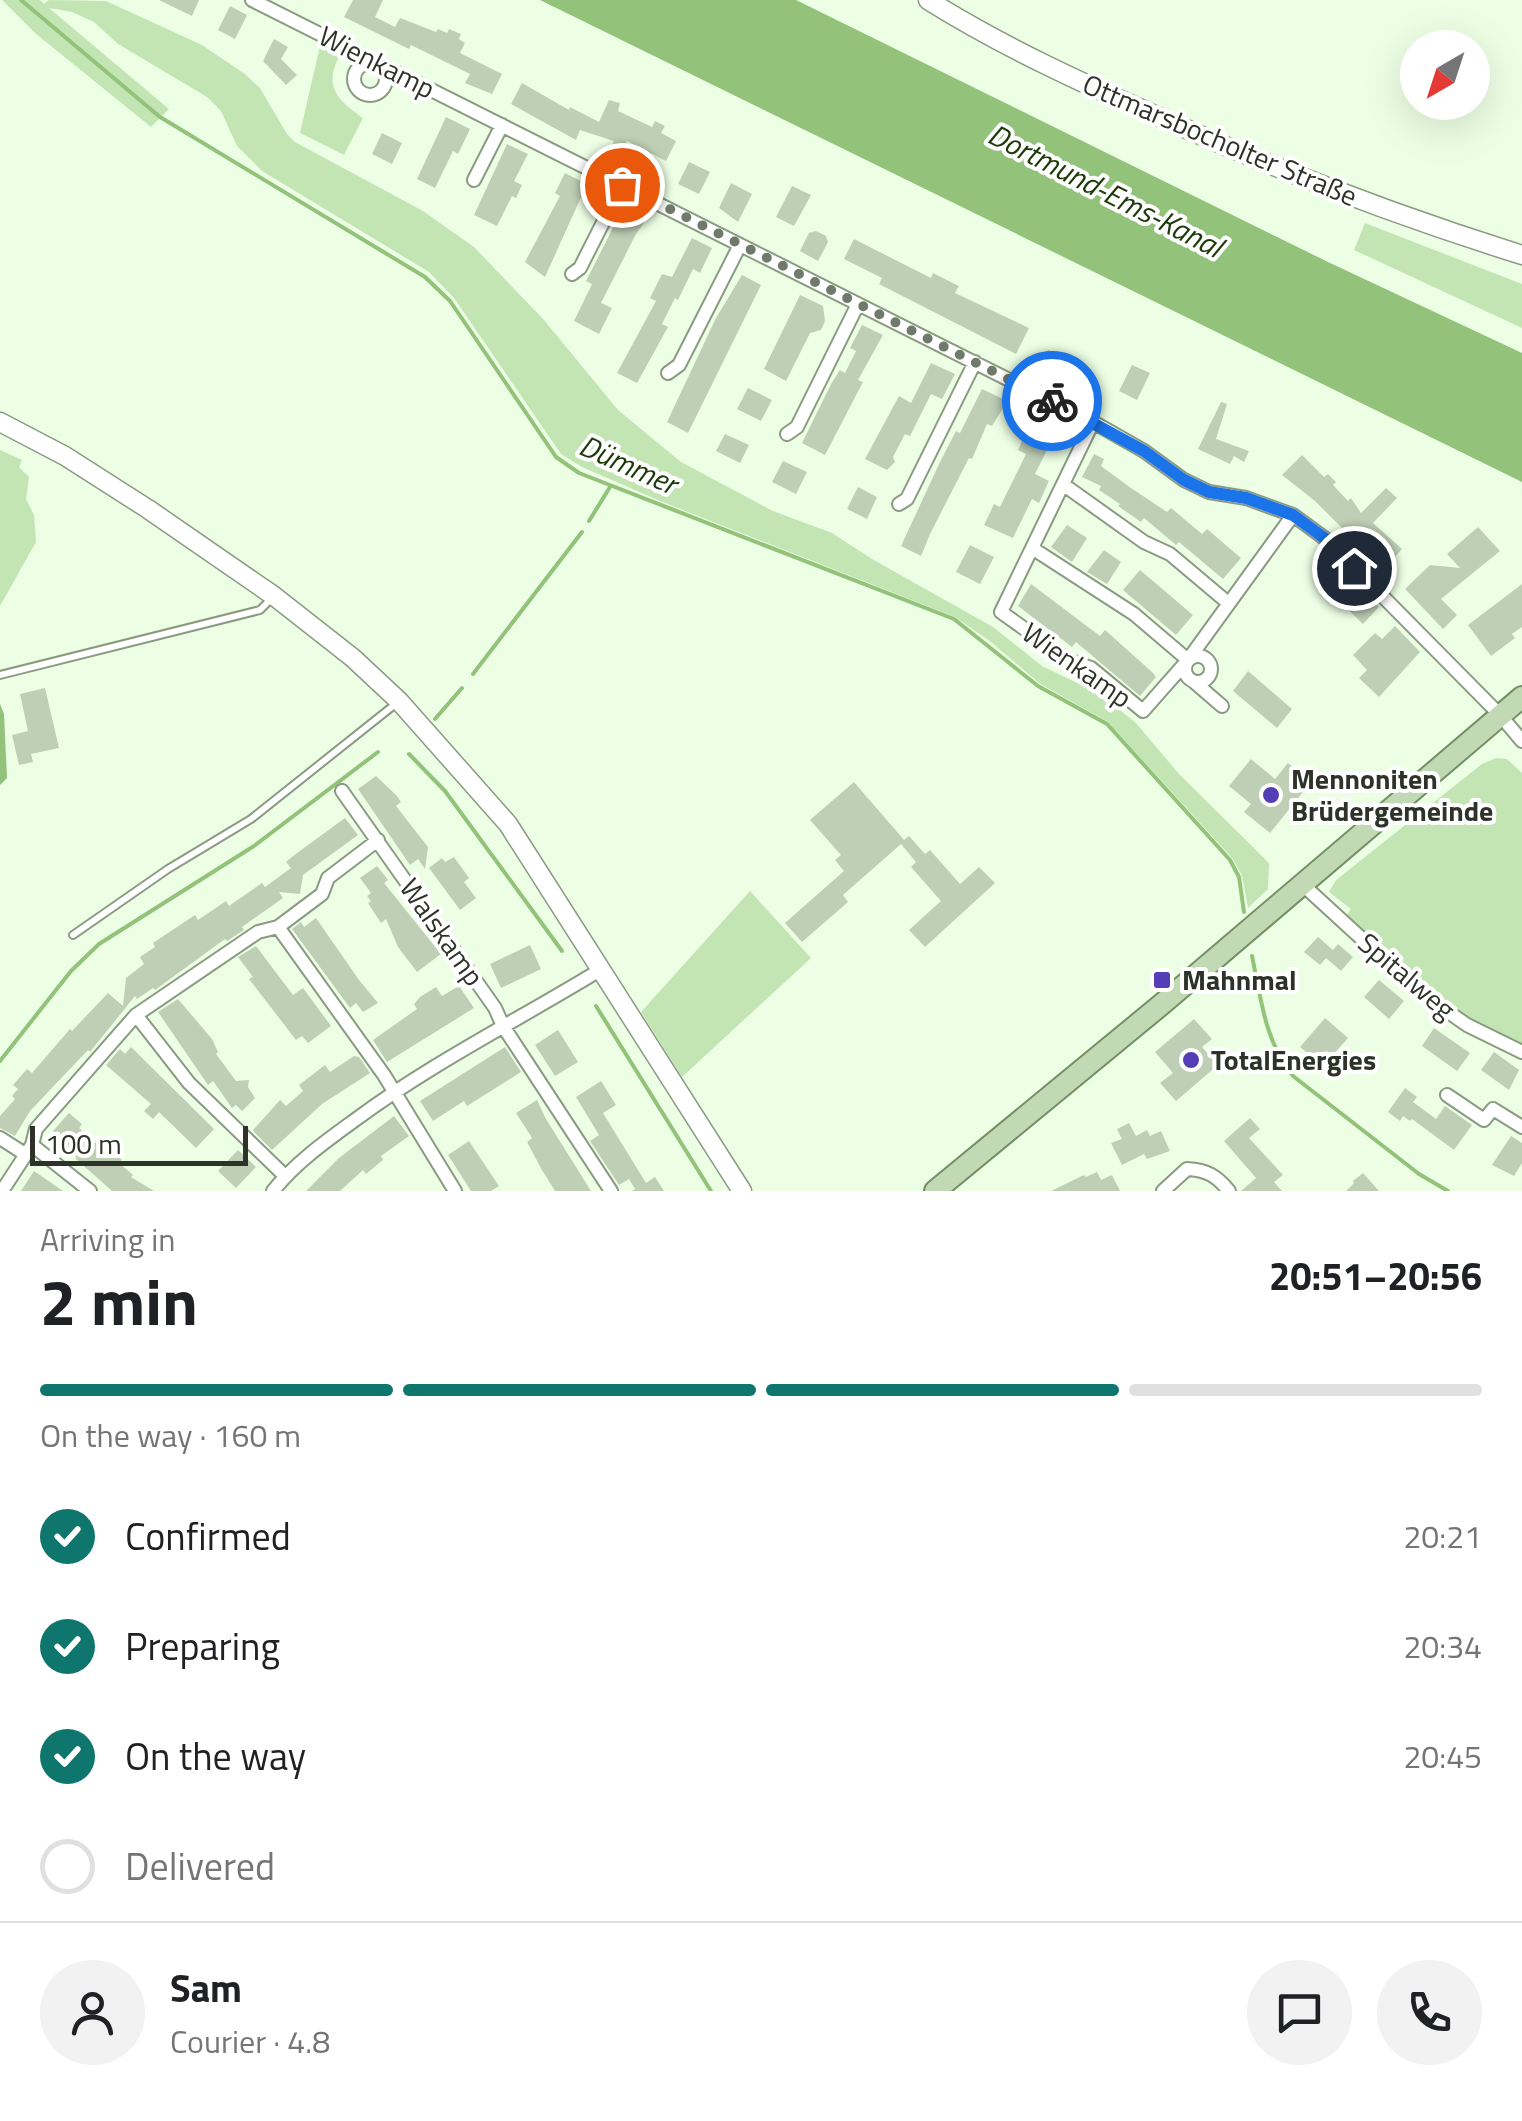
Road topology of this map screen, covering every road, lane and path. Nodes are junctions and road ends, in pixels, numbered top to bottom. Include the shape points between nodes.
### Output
1 (252, 0) edge
2 (928, 0) edge
3 (502, 125) junction
4 (474, 180) dead end
5 (622, 185) junction
6 (740, 246) junction
7 (1522, 255) edge
8 (572, 274) dead end
9 (858, 304) junction
10 (975, 362) junction
11 (668, 373) dead end
12 (0, 422) edge
13 (1093, 422) junction
14 (787, 434) dead end
15 (1064, 485) junction
16 (899, 504) dead end
17 (1293, 515) junction
18 (1032, 548) junction
19 (274, 596) junction
20 (1227, 602) junction
21 (1188, 660) junction
22 (0, 675) edge
23 (1193, 681) junction
24 (1522, 698) edge
25 (399, 701) junction
26 (1222, 706) dead end
27 (1500, 715) junction
28 (1522, 741) edge
29 (342, 792) dead end
30 (378, 840) junction
31 (1302, 884) junction
32 (278, 927) junction
33 (73, 936) dead end
34 (600, 970) junction
35 (136, 1015) junction
36 (503, 1026) junction
37 (1522, 1052) edge
38 (394, 1091) junction
39 (1448, 1095) dead end
40 (1522, 1128) edge
41 (0, 1138) edge
42 (29, 1150) junction
43 (285, 1176) junction
44 (2, 1191) edge
45 (90, 1191) edge
46 (274, 1191) edge
47 (455, 1191) edge
48 (610, 1191) edge
49 (742, 1191) edge
50 (935, 1191) edge
51 (1163, 1191) edge
52 (1230, 1191) edge

1 - 3 street, Wienkamp
2 - 7 main road, Ottmarsbocholter Straße via 1097,90 1248,157
3 - 4 street
3 - 5 street, Wienkamp
5 - 6 street, Wienkamp
5 - 8 street
6 - 9 street, Wienkamp
6 - 11 street via 679,365
9 - 10 street, Wienkamp
9 - 14 street via 797,428
10 - 13 street, Wienkamp
10 - 16 street
12 - 19 main road via 132,498
13 - 15 street, Wienkamp
13 - 17 street via 1209,492
15 - 18 street, Wienkamp
15 - 20 street via 1170,554
17 - 20 street
17 - 27 street via 1327,540
18 - 21 street via 1134,614
18 - 21 street, Wienkamp via 1000,612 1090,668 1143,711
19 - 22 lane via 260,610
19 - 25 main road
20 - 21 street
21 - 23 street via 1186,674
21 - 23 street via 1203,656 1211,664 1208,678
23 - 26 street
24 - 27 main road
25 - 33 lane via 251,819
25 - 34 main road via 508,824
27 - 28 street
27 - 31 main road
29 - 30 street, Walskamp
30 - 32 street
30 - 36 street, Walskamp
31 - 37 street, Spitalweg via 1421,994
31 - 50 main road
32 - 35 street via 258,932
32 - 38 street
34 - 36 street
34 - 49 main road
35 - 42 street via 36,1129
35 - 43 street via 190,1083
36 - 38 street
36 - 48 street, Walskamp
38 - 43 street
38 - 47 street
39 - 40 street via 1484,1120 1492,1109
41 - 42 street
42 - 44 street
42 - 45 street
43 - 46 street
51 - 52 street via 1187,1169 1204,1170

